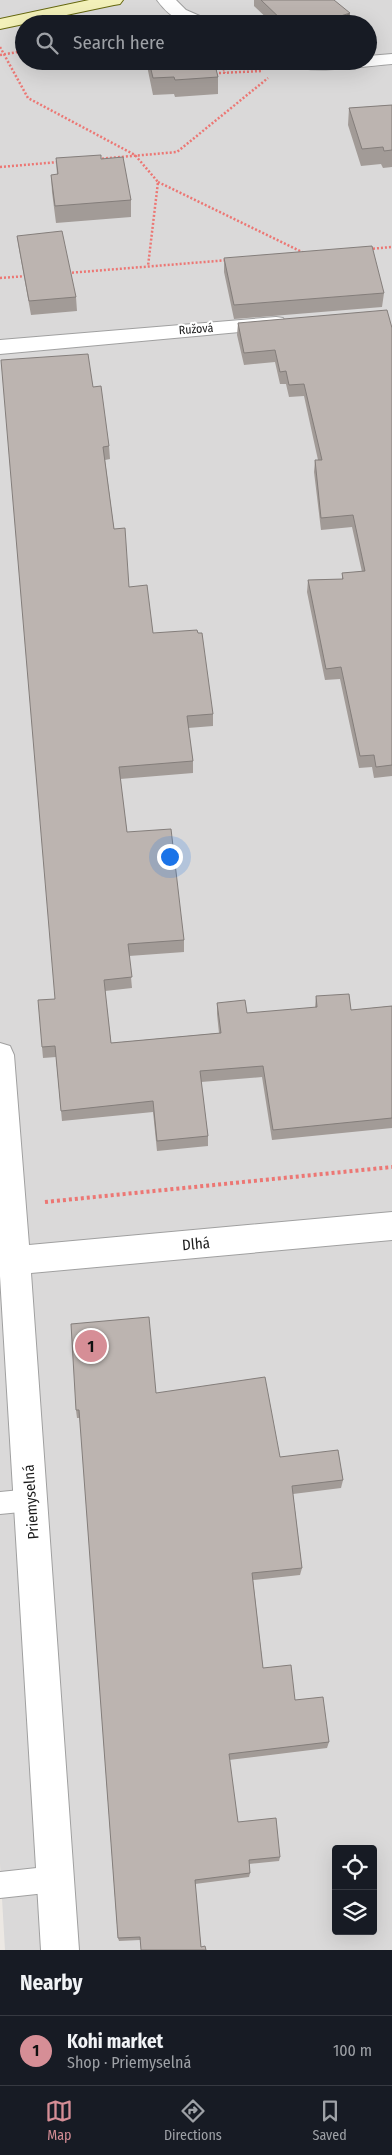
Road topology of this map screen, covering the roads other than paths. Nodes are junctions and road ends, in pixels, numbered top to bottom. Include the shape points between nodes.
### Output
1 (114, 0) edge
2 (166, 0) edge
3 (43, 15) edge
4 (182, 15) edge
5 (15, 21) edge
6 (0, 24) edge
7 (392, 59) edge
8 (377, 60) edge
9 (295, 322) edge
10 (0, 348) edge
11 (0, 1054) edge
12 (392, 1226) edge
13 (8, 1261) edge
14 (15, 1501) edge
15 (55, 1879) junction
16 (0, 1885) edge
17 (60, 1950) edge

1 - 3 main road
2 - 4 street
5 - 6 main road
7 - 8 street
9 - 10 street, Ružová
11 - 13 street, Priemyselná via 11,1205
12 - 13 street, Dlhá
13 - 14 street, Priemyselná
14 - 15 street, Priemyselná
15 - 16 lane
15 - 17 street, Priemyselná

